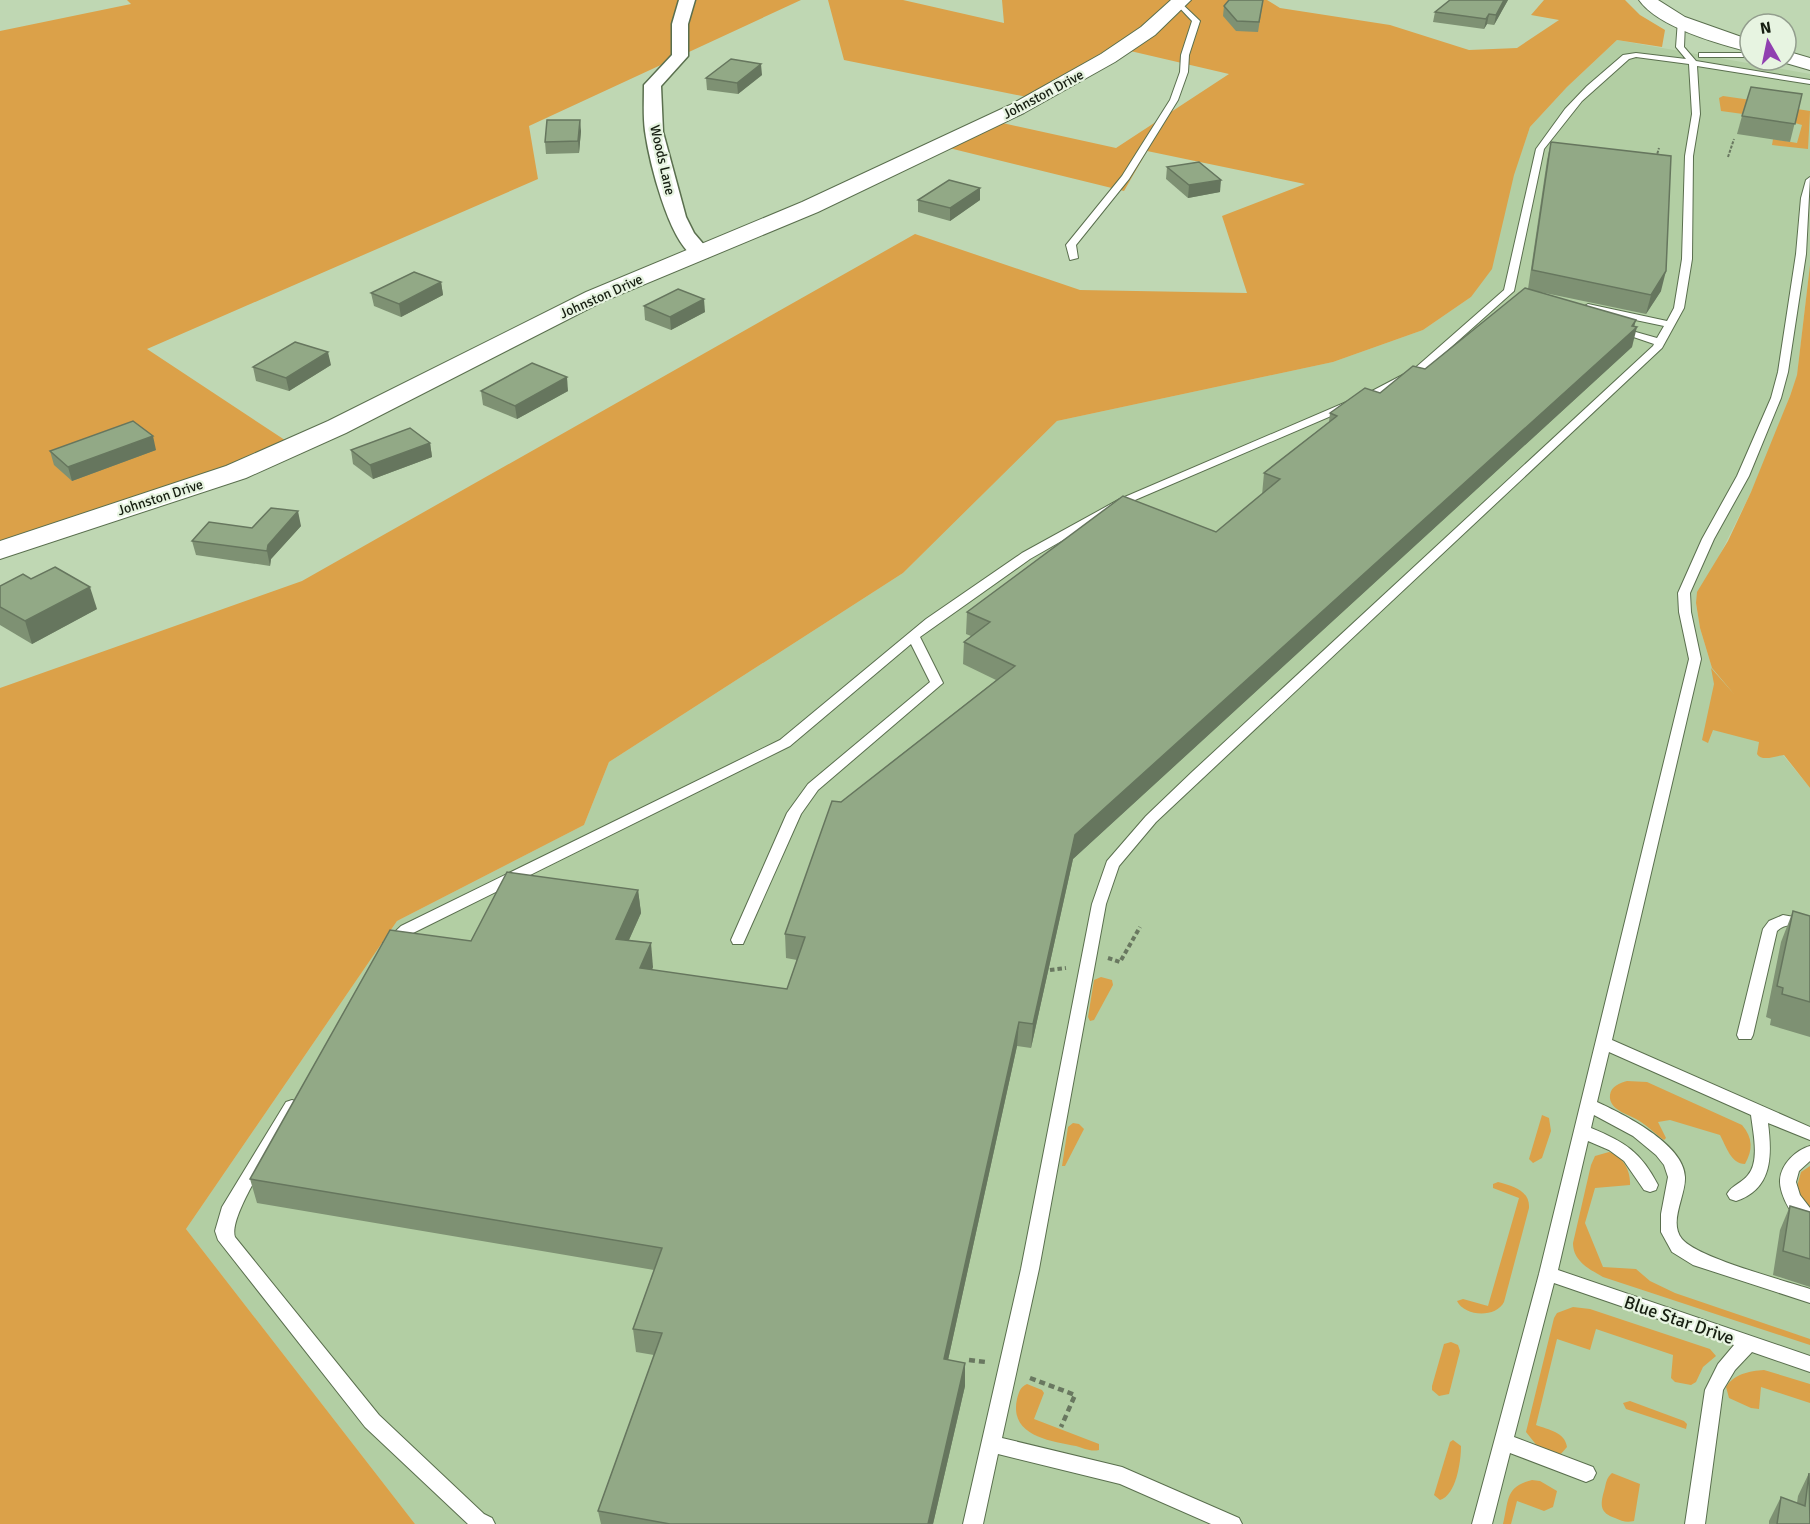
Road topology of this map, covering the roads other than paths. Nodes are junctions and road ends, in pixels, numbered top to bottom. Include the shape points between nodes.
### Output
1 (687, 0) edge
2 (1648, 0) edge
3 (1180, 2) edge
4 (1675, 12) edge
5 (1723, 38) junction
6 (1738, 42) edge
7 (1738, 56) edge
8 (1697, 58) junction
9 (1810, 82) edge
10 (1810, 180) edge
11 (701, 253) junction
12 (1073, 258) dead end
13 (1578, 305) edge
14 (1669, 324) junction
15 (1604, 326) edge
16 (1660, 342) junction
17 (0, 550) edge
18 (913, 636) junction
19 (1810, 925) edge
20 (738, 940) dead end
21 (384, 953) edge
22 (1745, 1035) dead end
23 (1604, 1043) junction
24 (298, 1095) edge
25 (1589, 1105) junction
26 (1759, 1111) junction
27 (1583, 1132) junction
28 (1810, 1134) edge
29 (1810, 1152) edge
30 (1650, 1185) dead end
31 (1736, 1194) dead end
32 (1807, 1217) edge
33 (1548, 1275) junction
34 (1810, 1296) edge
35 (1748, 1344) junction
36 (1810, 1364) edge
37 (1504, 1442) junction
38 (990, 1444) junction
39 (1586, 1473) dead end
40 (485, 1524) edge
41 (973, 1524) edge
42 (1232, 1524) edge
43 (1482, 1524) edge
44 (1695, 1524) edge

1 - 11 street, Woods Lane via 680,24 680,57 652,85 654,132 676,218
2 - 4 street via 1652,7
3 - 11 street, Johnston Drive via 1148,31 1108,58 1017,109 810,207
3 - 12 lane via 1196,21 1174,100 1126,177 1071,245
4 - 5 street
4 - 8 lane via 1681,50
5 - 6 street
5 - 8 lane via 1702,49
7 - 8 lane
8 - 9 lane
8 - 14 lane via 1685,282 1679,308
8 - 18 lane via 1626,57 1581,96 1540,148 1512,295 1418,371 1376,393 1124,501 1026,556
10 - 23 lane via 1776,398 1743,476 1684,593 1695,659
11 - 17 street, Johnston Drive via 594,297 338,427 236,472
13 - 14 lane
14 - 16 lane
15 - 16 lane
16 - 38 lane via 1166,804 1112,864 1099,904 1030,1269
18 - 20 lane via 937,683 813,788 794,813
18 - 21 lane via 785,743 406,930
19 - 22 lane via 1786,919 1770,928
23 - 25 lane
23 - 26 lane
24 - 40 lane via 231,1206 225,1224 227,1240 372,1421
25 - 27 lane
25 - 34 lane via 1635,1128 1672,1164 1677,1175 1667,1225 1671,1239 1682,1252
26 - 28 lane
26 - 31 lane via 1761,1168 1757,1177
27 - 30 lane via 1628,1152
27 - 33 lane
29 - 32 lane via 1798,1159 1787,1179 1796,1204
33 - 35 lane, Blue Star Drive
33 - 37 lane
35 - 36 lane, Blue Star Drive
35 - 44 lane via 1721,1373 1714,1390
37 - 39 lane
37 - 43 lane
38 - 41 lane
38 - 42 lane via 1122,1476

